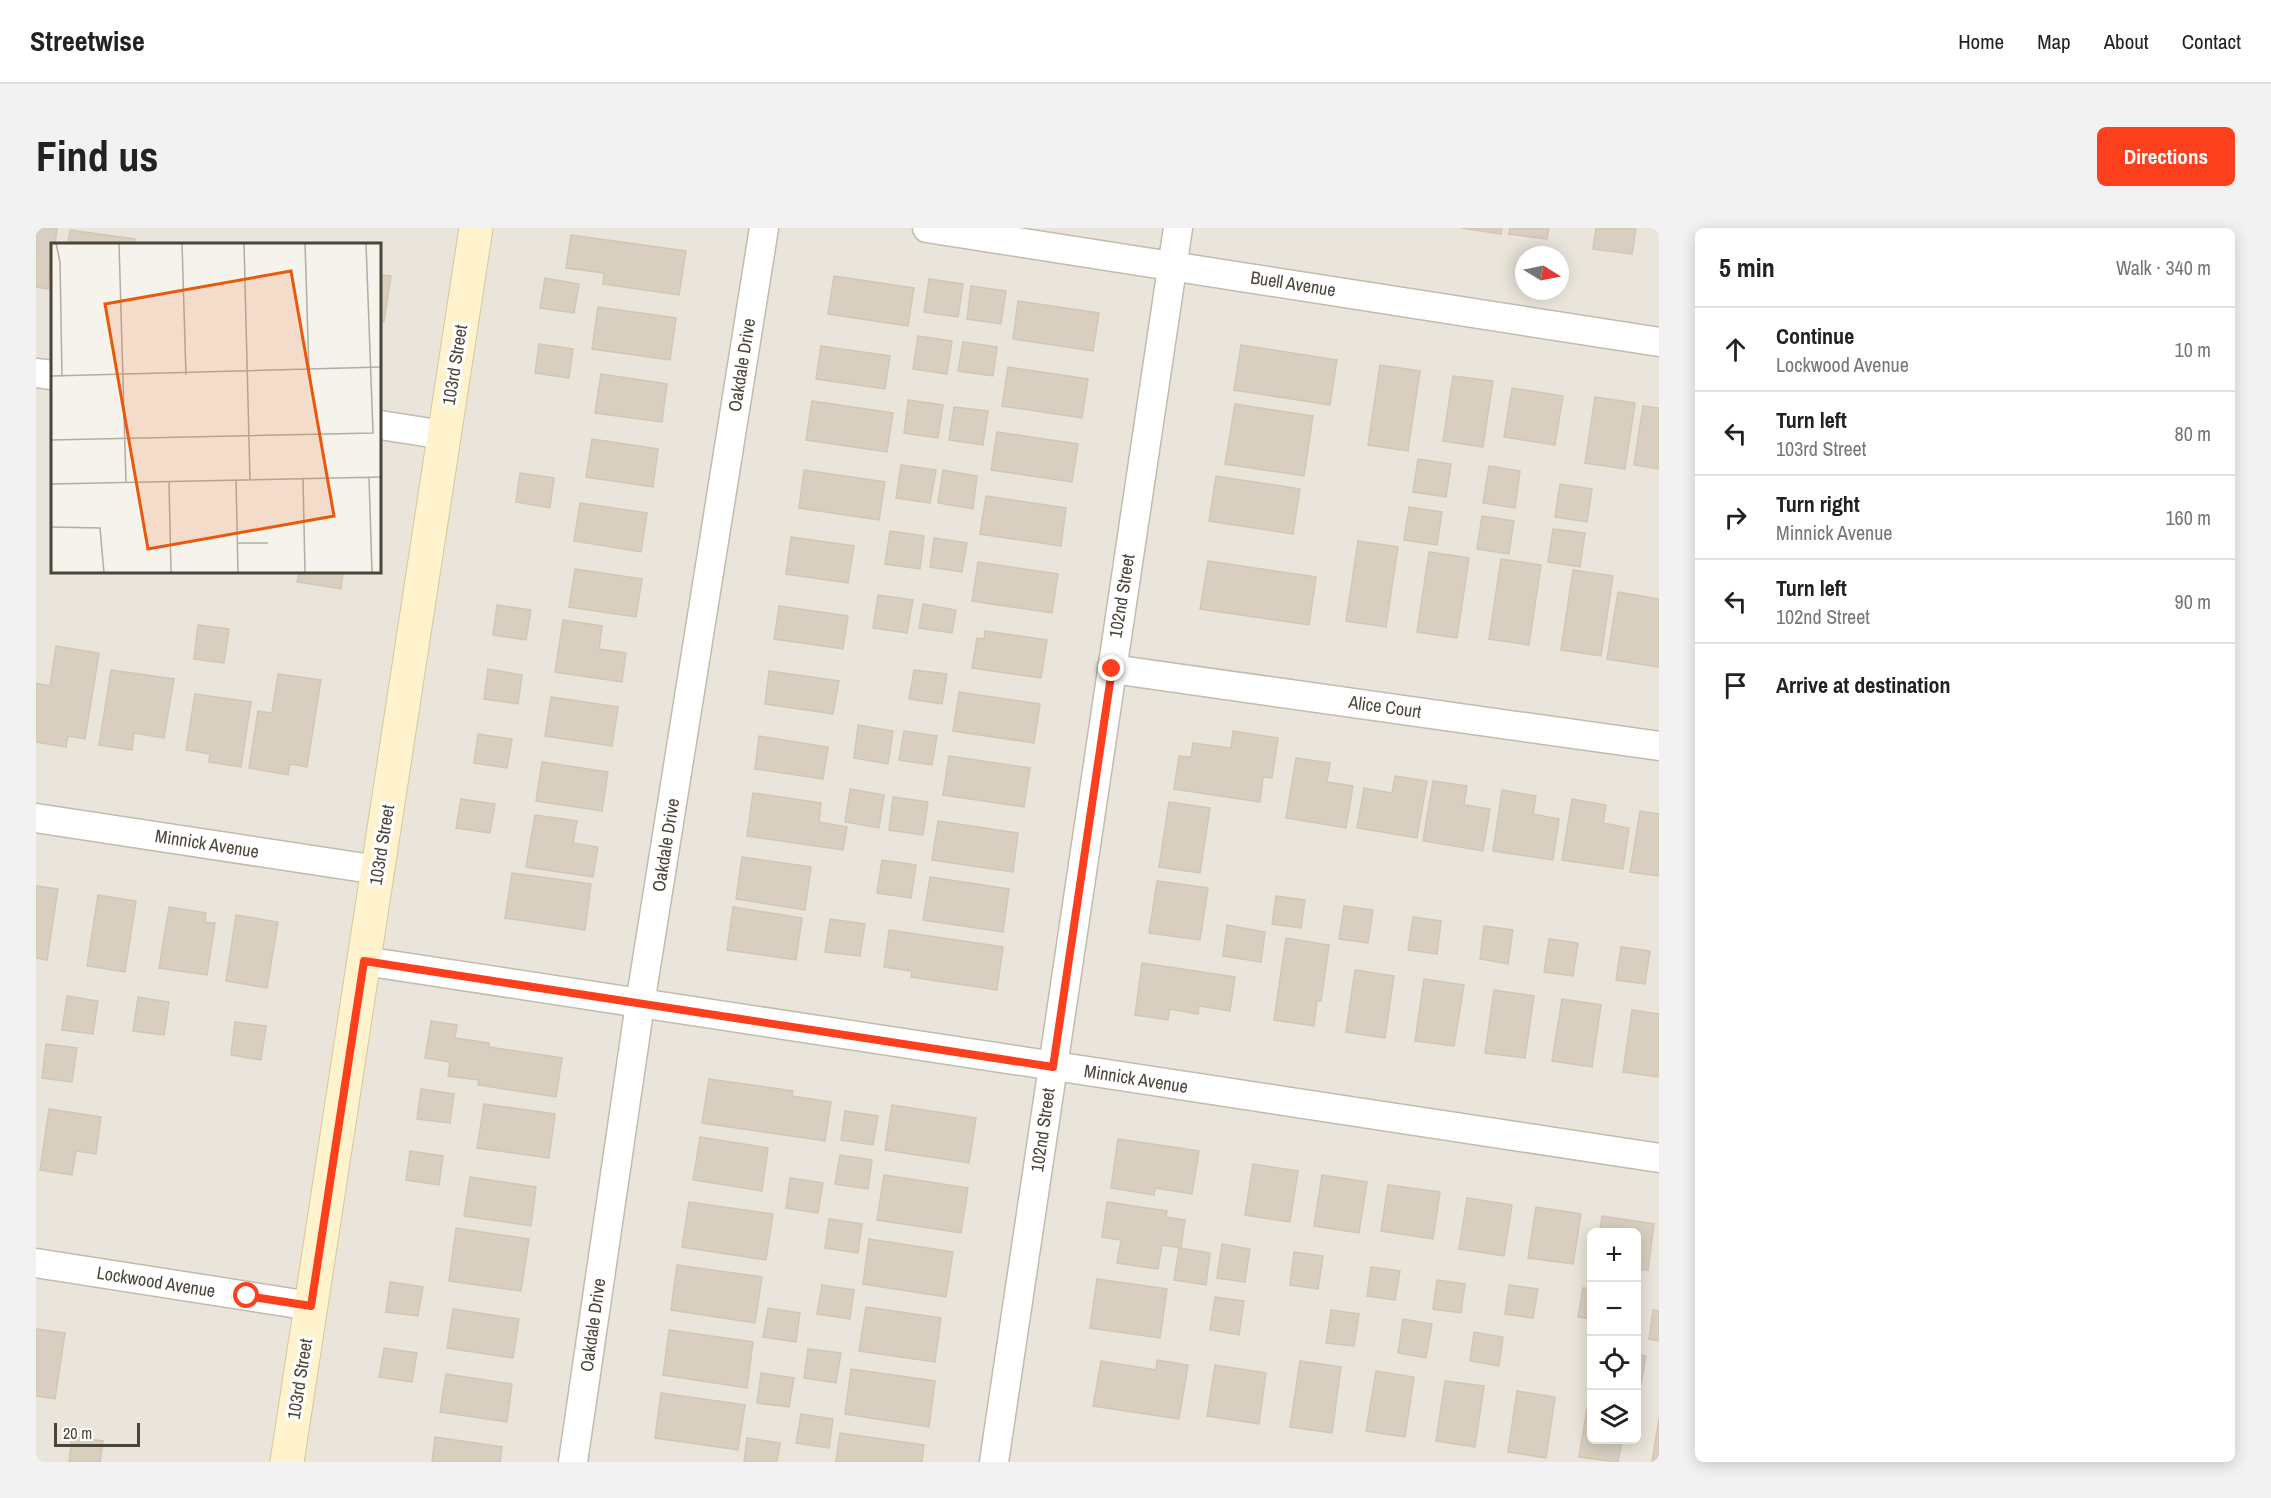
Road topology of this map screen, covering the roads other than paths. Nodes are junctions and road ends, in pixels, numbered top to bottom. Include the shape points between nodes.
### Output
1 (476, 228) edge
2 (764, 228) edge
3 (927, 228) edge
4 (1178, 228) edge
5 (1172, 265) junction
6 (1659, 342) edge
7 (36, 373) edge
8 (51, 375) edge
9 (381, 425) edge
10 (444, 435) junction
11 (1112, 669) junction
12 (1659, 746) edge
13 (36, 818) edge
14 (378, 870) junction
15 (364, 961) junction
16 (640, 1004) junction
17 (1053, 1067) junction
18 (1659, 1158) edge
19 (36, 1263) edge
20 (311, 1306) junction
21 (287, 1462) edge
22 (573, 1462) edge
23 (996, 1462) edge

1 - 10 main road, 103rd Street
2 - 16 street, Oakdale Drive
3 - 5 street, Buell Avenue
4 - 5 street, 102nd Street
5 - 6 street, Buell Avenue
5 - 11 street, 102nd Street
7 - 8 street
9 - 10 street
10 - 14 main road, 103rd Street
11 - 12 street, Alice Court
11 - 17 street, 102nd Street
13 - 14 street, Minnick Avenue
14 - 15 main road, 103rd Street
15 - 16 street, Minnick Avenue
15 - 20 main road, 103rd Street
16 - 17 street, Minnick Avenue
16 - 22 street, Oakdale Drive
17 - 18 street, Minnick Avenue
17 - 23 street, 102nd Street
19 - 20 street, Lockwood Avenue
20 - 21 main road, 103rd Street

